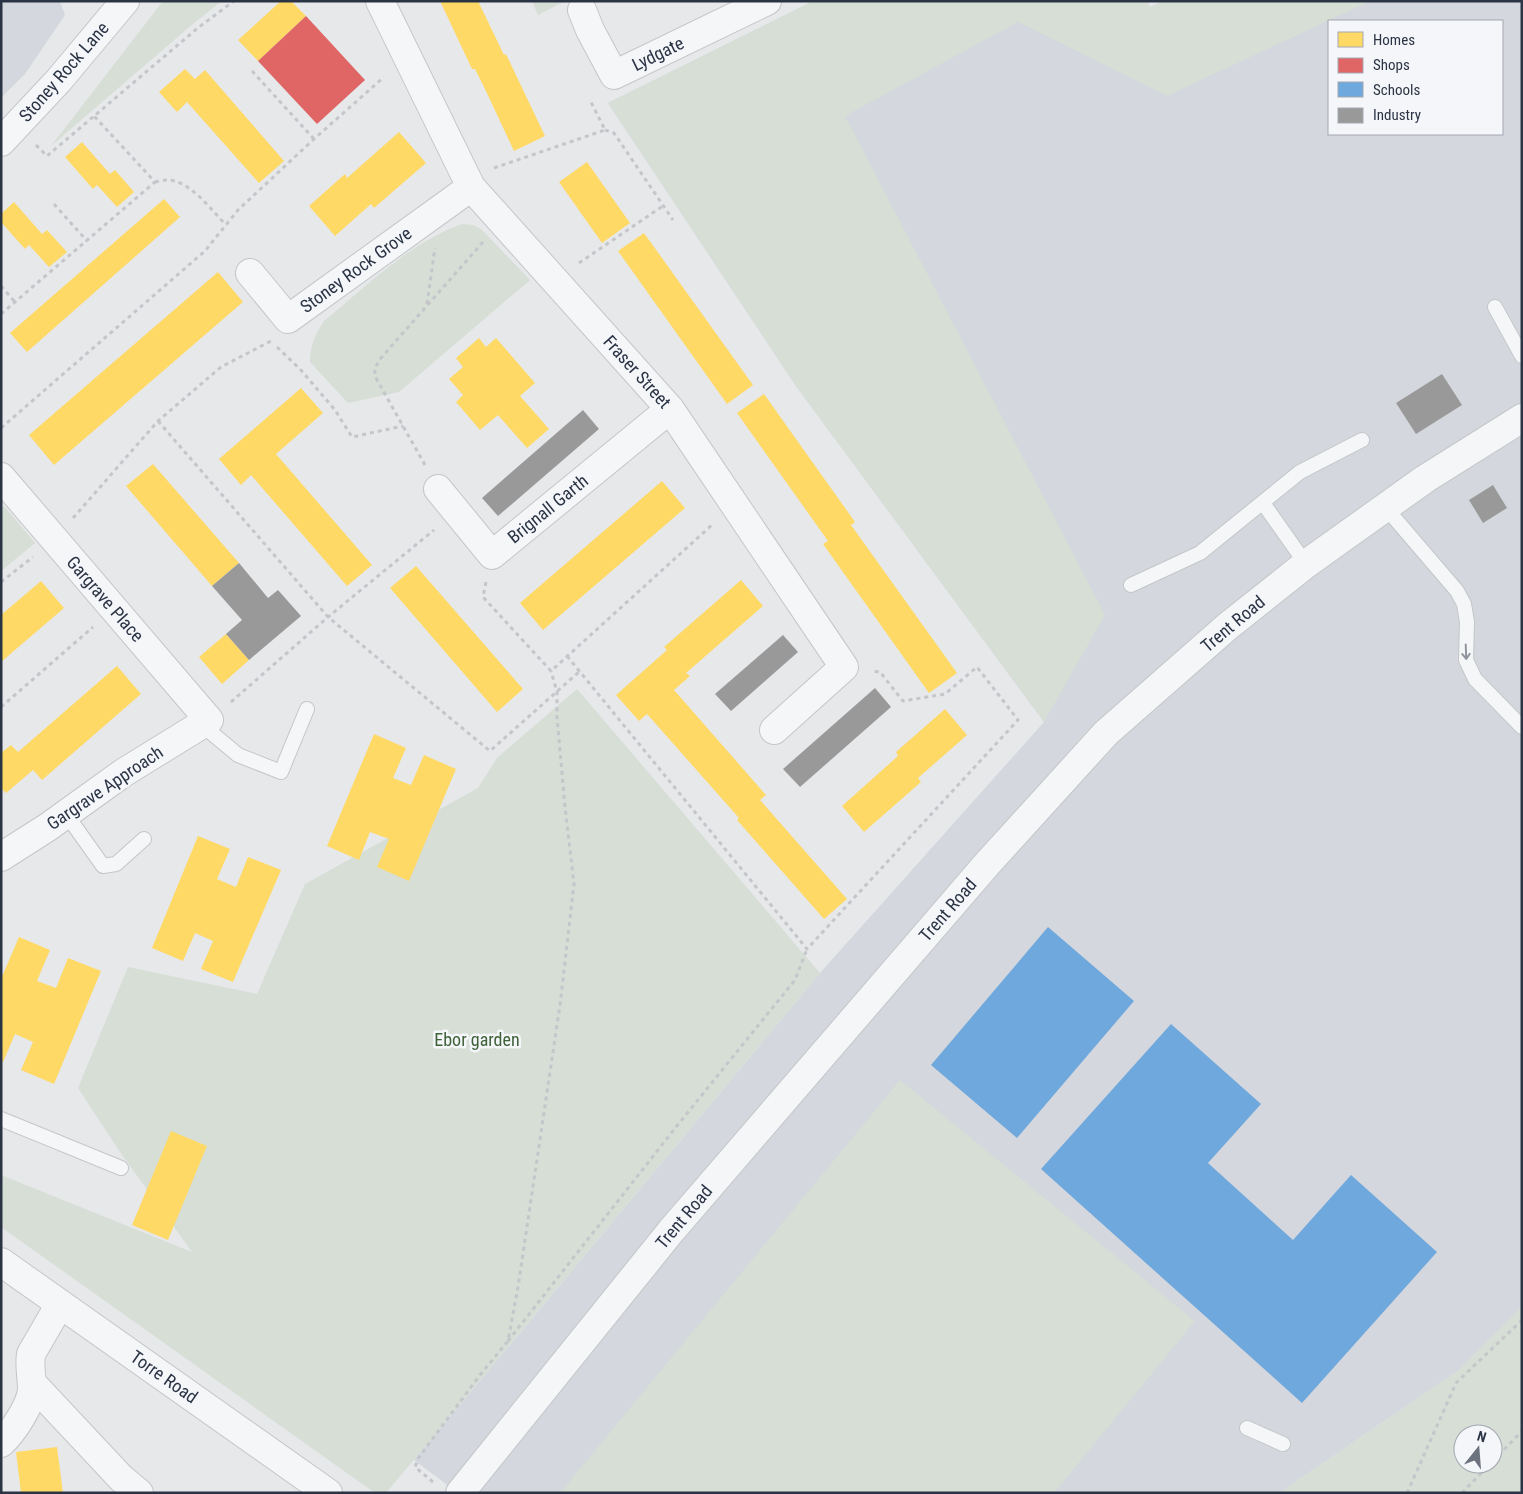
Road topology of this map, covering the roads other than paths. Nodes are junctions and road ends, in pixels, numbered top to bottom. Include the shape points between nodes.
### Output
1 (125, 1) edge
2 (380, 1) edge
3 (761, 3) edge
4 (582, 10) dead end
5 (9, 134) edge
6 (471, 187) junction
7 (250, 273) dead end
8 (1495, 307) dead end
9 (1522, 356) edge
10 (670, 408) junction
11 (1522, 418) edge
12 (1362, 440) dead end
13 (1, 477) edge
14 (438, 489) road end
15 (1263, 502) junction
16 (1386, 507) junction
17 (1306, 564) junction
18 (1131, 585) dead end
19 (307, 709) dead end
20 (206, 723) junction
21 (1522, 727) edge
22 (774, 730) dead end
23 (66, 814) junction
24 (144, 839) dead end
25 (1, 857) edge
26 (1, 1119) edge
27 (121, 1168) dead end
28 (1, 1262) edge
29 (60, 1304) junction
30 (32, 1382) junction
31 (1247, 1428) dead end
32 (1, 1443) edge
33 (1283, 1444) dead end
34 (449, 1490) edge
35 (139, 1493) edge
36 (328, 1493) edge

1 - 5 street, Stoney Rock Lane
2 - 6 street, Fraser Street
3 - 4 street, Lydgate via 614,75
6 - 7 street, Stoney Rock Grove via 288,319
6 - 10 street, Fraser Street
8 - 9 lane
10 - 14 street, Brignall Garth via 492,555
10 - 22 street, Fraser Street via 844,667
11 - 16 street, Trent Road
12 - 15 lane via 1300,472
13 - 20 street, Gargrave Place
15 - 17 lane
15 - 18 lane via 1200,553
16 - 17 street, Trent Road
16 -> 21 lane via 1457,591 1464,604 1467,622 1466,660 1475,679
17 - 34 street, Trent Road via 1228,626 1100,740 988,864
19 - 20 lane via 281,772 238,755
20 - 23 street, Gargrave Approach via 123,773
23 - 24 lane via 103,866 116,864
23 - 25 street, Gargrave Approach
26 - 27 lane
28 - 29 street, Torre Road
29 - 30 street via 31,1354
29 - 36 street, Torre Road
30 - 32 street via 32,1392 22,1416
30 - 35 street via 121,1478
31 - 33 lane

